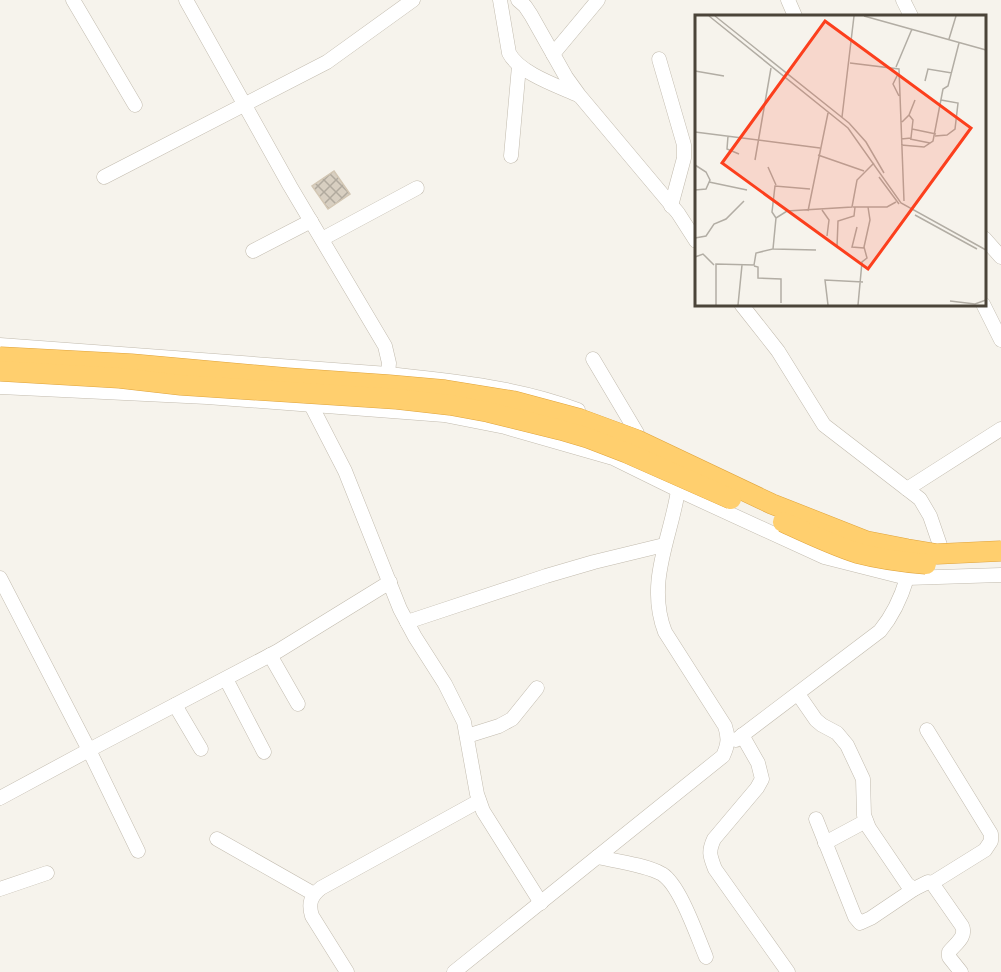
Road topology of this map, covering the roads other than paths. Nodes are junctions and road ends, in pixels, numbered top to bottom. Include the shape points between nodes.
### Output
1 (73, 0) edge
2 (186, 0) edge
3 (413, 0) edge
4 (500, 0) edge
5 (518, 0) edge
6 (598, 0) edge
7 (788, 0) edge
8 (903, 0) edge
9 (795, 15) edge
10 (910, 15) edge
11 (553, 54) junction
12 (659, 59) dead end
13 (519, 66) junction
14 (579, 95) junction
15 (245, 104) junction
16 (135, 105) dead end
17 (690, 146) edge
18 (511, 156) dead end
19 (104, 177) dead end
20 (417, 188) dead end
21 (671, 206) junction
22 (311, 221) junction
23 (322, 239) junction
24 (695, 239) edge
25 (986, 240) edge
26 (253, 251) dead end
27 (1001, 257) edge
28 (745, 306) edge
29 (984, 306) edge
30 (1001, 340) edge
31 (0, 345) edge
32 (0, 357) edge
33 (593, 359) dead end
34 (0, 371) edge
35 (388, 374) junction
36 (0, 387) edge
37 (311, 405) junction
38 (1001, 429) edge
39 (637, 433) junction
40 (682, 454) junction
41 (907, 489) junction
42 (678, 490) junction
43 (1001, 543) edge
44 (664, 545) junction
45 (941, 548) junction
46 (1001, 550) edge
47 (1001, 562) edge
48 (1001, 575) edge
49 (0, 578) edge
50 (907, 578) junction
51 (390, 582) junction
52 (407, 622) junction
53 (270, 655) junction
54 (226, 679) junction
55 (537, 688) dead end
56 (798, 694) junction
57 (298, 704) dead end
58 (175, 705) junction
59 (927, 730) dead end
60 (742, 735) junction
61 (467, 736) junction
62 (727, 746) junction
63 (201, 749) dead end
64 (89, 750) junction
65 (264, 752) dead end
66 (0, 798) edge
67 (479, 801) junction
68 (816, 819) dead end
69 (866, 821) junction
70 (217, 839) dead end
71 (825, 843) junction
72 (138, 851) dead end
73 (597, 857) junction
74 (47, 873) dead end
75 (932, 883) junction
76 (0, 889) edge
77 (914, 889) junction
78 (314, 894) junction
79 (541, 903) junction
80 (706, 957) dead end
81 (347, 972) edge
82 (454, 972) edge
83 (788, 972) edge
84 (961, 972) edge

1 - 16 street
2 - 15 street
3 - 15 street via 333,58
4 - 13 street via 509,53
5 - 11 street
6 - 11 street
7 - 9 street
8 - 10 street
11 - 14 street
12 - 17 street
13 - 14 street
13 - 18 street
14 - 21 street
15 - 19 street
15 - 22 street
17 - 21 street
20 - 23 street
21 - 24 street
22 - 23 street
22 - 26 street
23 - 35 street via 385,346 390,363
25 - 27 street
28 - 41 street via 824,425
29 - 30 street
31 - 35 street
32 - 46 highway, bridge via 389,385 513,401 580,419 636,440 772,504 866,541 937,554
33 - 39 street
34 - 47 highway, bridge via 397,399 488,412 561,429 627,453 856,553 934,565
35 - 39 street via 538,396
36 - 37 street
37 - 42 street via 444,415 505,427 613,458
37 - 51 street via 345,471
38 - 41 street
39 - 40 street
40 - 42 street
40 - 45 street via 802,510 873,536
41 - 45 street via 926,507
42 - 44 street
42 - 50 street via 824,557
43 - 45 street
44 - 52 street via 546,576
44 - 62 street via 656,592 660,621 725,726
48 - 50 street
49 - 64 street
50 - 56 street via 890,620
51 - 52 street
51 - 53 street
52 - 61 street via 452,696
53 - 54 street
53 - 57 street
54 - 58 street
54 - 65 street
55 - 61 street via 512,719
56 - 60 street
56 - 69 street via 816,720 837,733 847,745 863,779
58 - 63 street
58 - 64 street
59 - 75 street via 991,834 985,850
60 - 62 street
60 - 83 street via 762,779 714,839 710,856 715,869
61 - 67 street
62 - 73 street via 723,756
64 - 66 street
64 - 72 street
67 - 78 street
67 - 79 street
68 - 71 street
69 - 71 street
69 - 77 street
70 - 78 street
71 - 77 street via 860,923
73 - 79 street
73 - 80 street via 651,869 667,878 678,892
74 - 76 street
75 - 77 street
75 - 84 street via 964,931 949,952
78 - 81 street via 312,916
79 - 82 street

